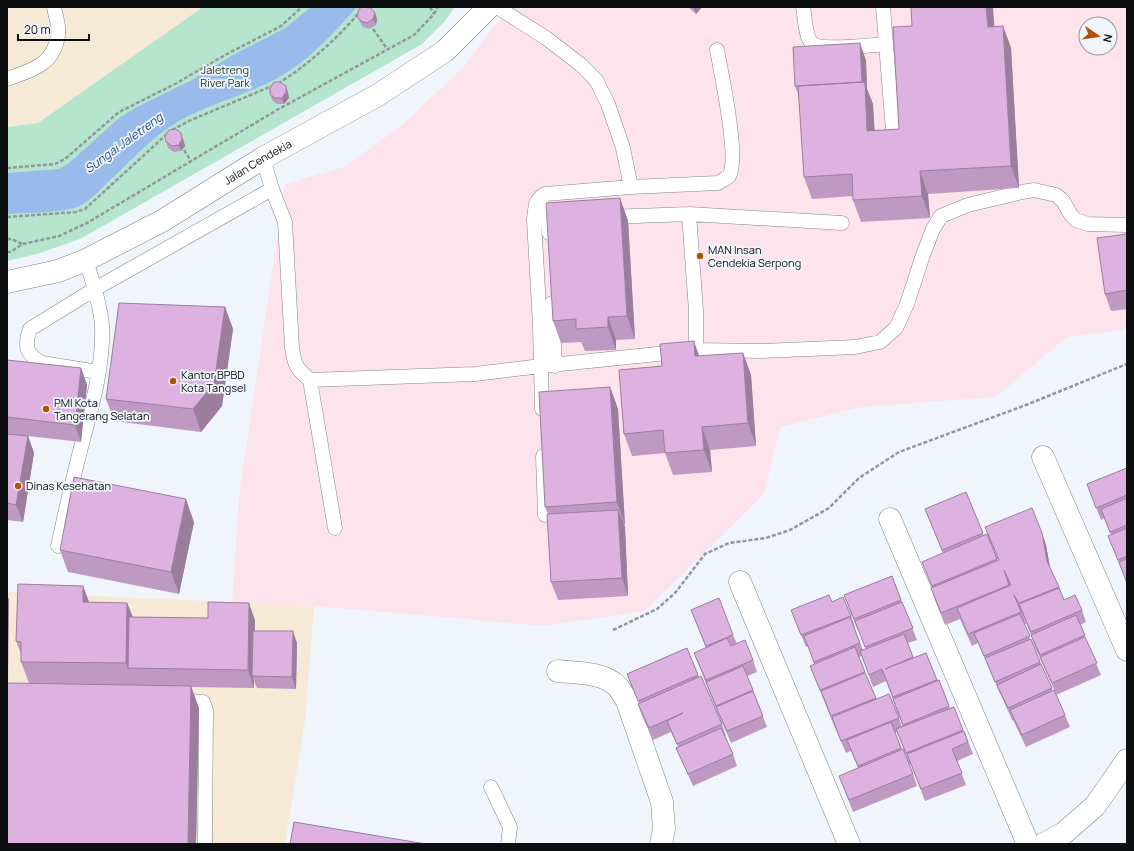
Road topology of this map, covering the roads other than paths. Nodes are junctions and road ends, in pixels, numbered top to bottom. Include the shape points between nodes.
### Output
1 (54, 7) edge
2 (489, 7) edge
3 (497, 7) edge
4 (803, 7) edge
5 (883, 7) edge
6 (886, 44) junction
7 (717, 50) dead end
8 (7, 79) edge
9 (894, 143) edge
10 (263, 158) junction
11 (631, 187) junction
12 (272, 189) junction
13 (536, 203) junction
14 (689, 214) junction
15 (564, 218) edge
16 (596, 218) edge
17 (549, 219) junction
18 (842, 223) dead end
19 (1127, 225) edge
20 (550, 250) edge
21 (86, 260) junction
22 (7, 282) edge
23 (552, 288) edge
24 (95, 289) junction
25 (696, 350) junction
26 (541, 366) junction
27 (555, 366) junction
28 (98, 372) junction
29 (310, 380) junction
30 (542, 421) edge
31 (543, 445) edge
32 (1043, 457) dead end
33 (545, 515) edge
34 (890, 519) dead end
35 (335, 528) dead end
36 (58, 546) dead end
37 (740, 582) dead end
38 (1127, 650) edge
39 (558, 671) dead end
40 (167, 700) edge
41 (1127, 760) edge
42 (491, 787) dead end
43 (205, 844) edge
44 (508, 844) edge
45 (661, 844) edge
46 (849, 844) edge
47 (1028, 844) edge
48 (1044, 844) edge

1 - 8 lane via 59,34 52,54 38,68
2 - 10 street, Jalan Cendekia via 445,51 378,95
3 - 11 lane via 546,38 596,80 608,104 623,148
4 - 6 lane via 807,36 812,43 822,47
5 - 6 lane
6 - 9 lane
7 - 11 lane via 732,142 733,162 729,176 718,183
10 - 12 lane
10 - 21 street, Jalan Cendekia via 162,221
11 - 13 lane via 545,194
12 - 24 lane
12 - 29 lane via 285,222 295,364
13 - 17 lane via 542,204
13 - 26 lane via 534,220
14 - 16 lane
14 - 18 lane
14 - 25 lane via 696,310
15 - 17 lane
17 - 20 lane
19 - 25 lane via 1088,224 1076,220 1056,195 1034,190 968,205 942,216 933,229 896,328 880,342 855,347 768,351
21 - 22 street, Jalan Cendekia via 58,271
21 - 24 lane
23 - 27 lane
24 - 28 lane via 102,326
24 - 28 lane via 30,329 27,344 33,358 42,363
25 - 27 lane
26 - 27 lane
26 - 29 lane via 475,374
26 - 30 lane
28 - 36 lane
29 - 35 lane
31 - 33 lane
32 - 38 street
34 - 47 street
37 - 46 street
39 - 45 street via 606,679 618,687 627,700 662,802 664,829
40 - 43 lane via 203,702 206,710
41 - 48 street via 1095,806 1064,833
42 - 44 lane via 510,827

